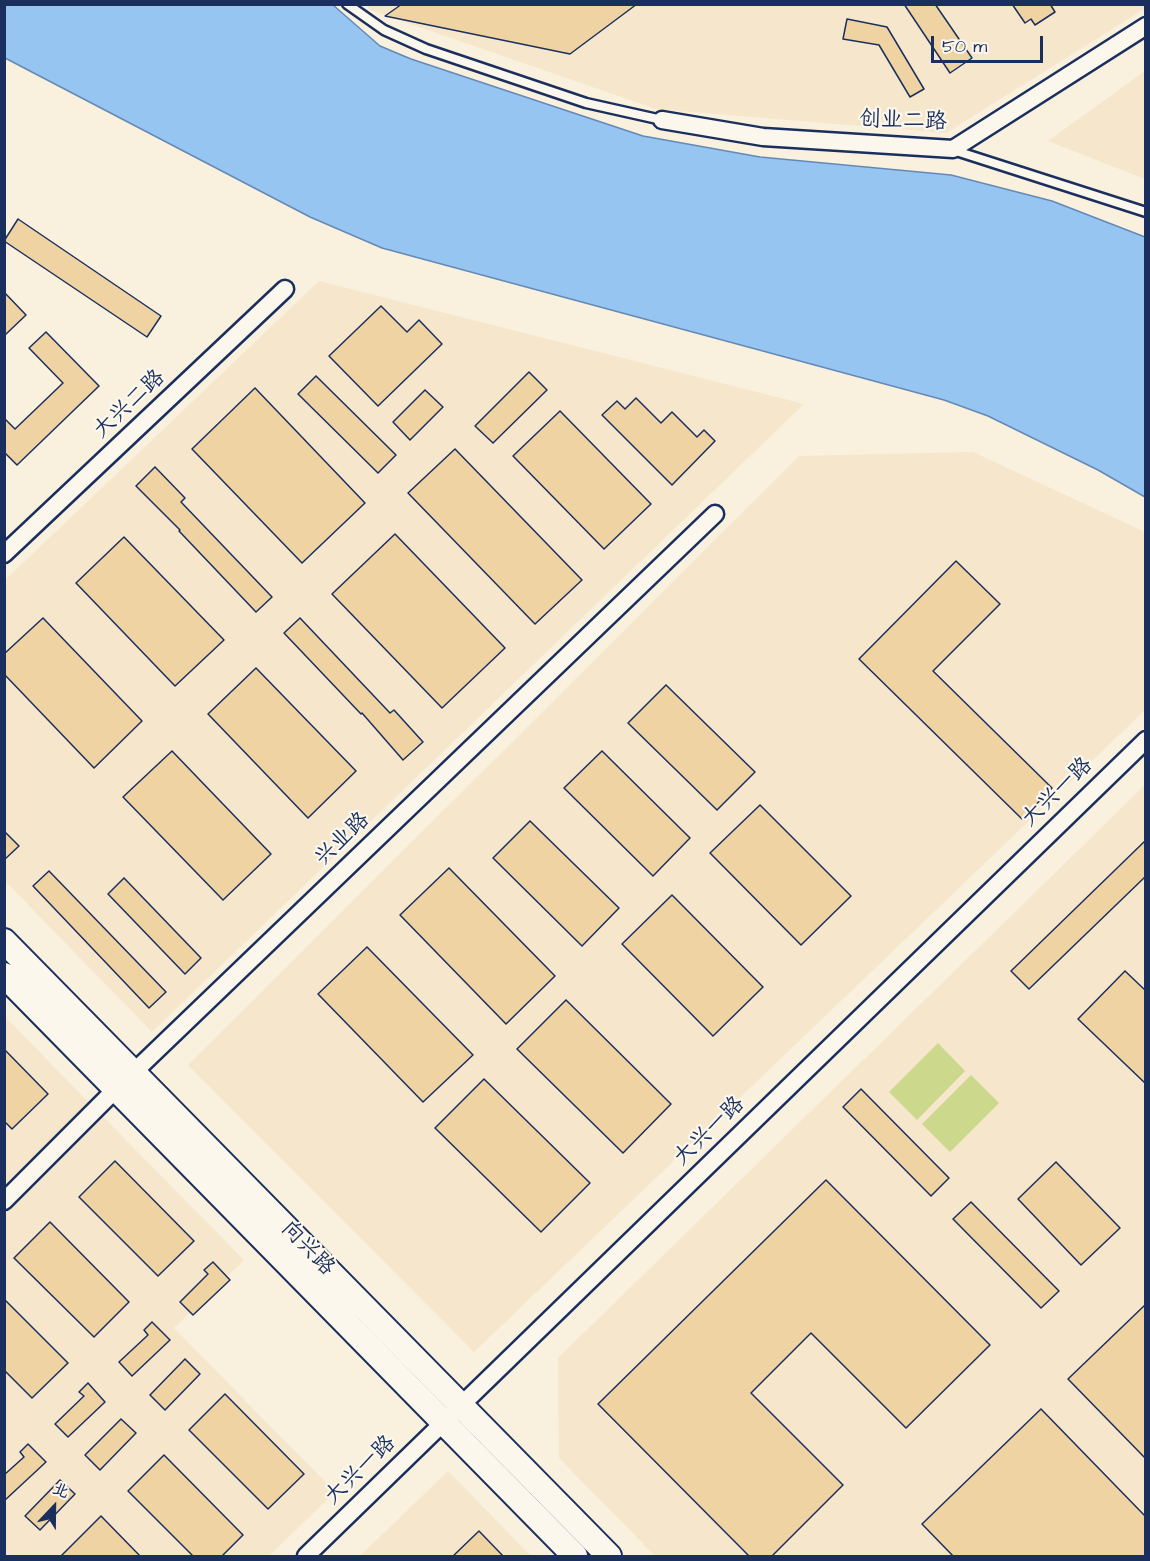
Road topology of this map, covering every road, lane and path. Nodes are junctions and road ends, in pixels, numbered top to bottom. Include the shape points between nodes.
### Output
1 (347, 4) edge
2 (1146, 26) edge
3 (662, 120) joint
4 (953, 150) junction
5 (1146, 212) edge
6 (285, 289) dead end
7 (715, 514) dead end
8 (4, 554) edge
9 (1146, 740) edge
10 (4, 941) edge
11 (4, 975) edge
12 (134, 1072) junction
13 (117, 1089) junction
14 (4, 1201) edge
15 (461, 1406) junction
16 (444, 1423) junction
17 (306, 1557) edge
18 (575, 1557) edge
19 (609, 1557) edge

1 - 3 lane via 384,30 426,49 586,103
2 - 4 street, 创业二路
3 - 4 street, 创业二路 via 763,137
4 - 5 lane
6 - 8 street, 大兴二路
7 - 12 street, 兴业路
9 - 15 street, 大兴一路
10 - 12 street, 向兴路
11 - 13 street, 向兴路
12 - 13 street, 兴业路
12 - 15 street, 向兴路
13 - 14 street, 兴业路
13 - 16 street, 向兴路
15 - 16 street, 大兴一路
15 - 19 street, 向兴路
16 - 17 street, 大兴一路
16 - 18 street, 向兴路

